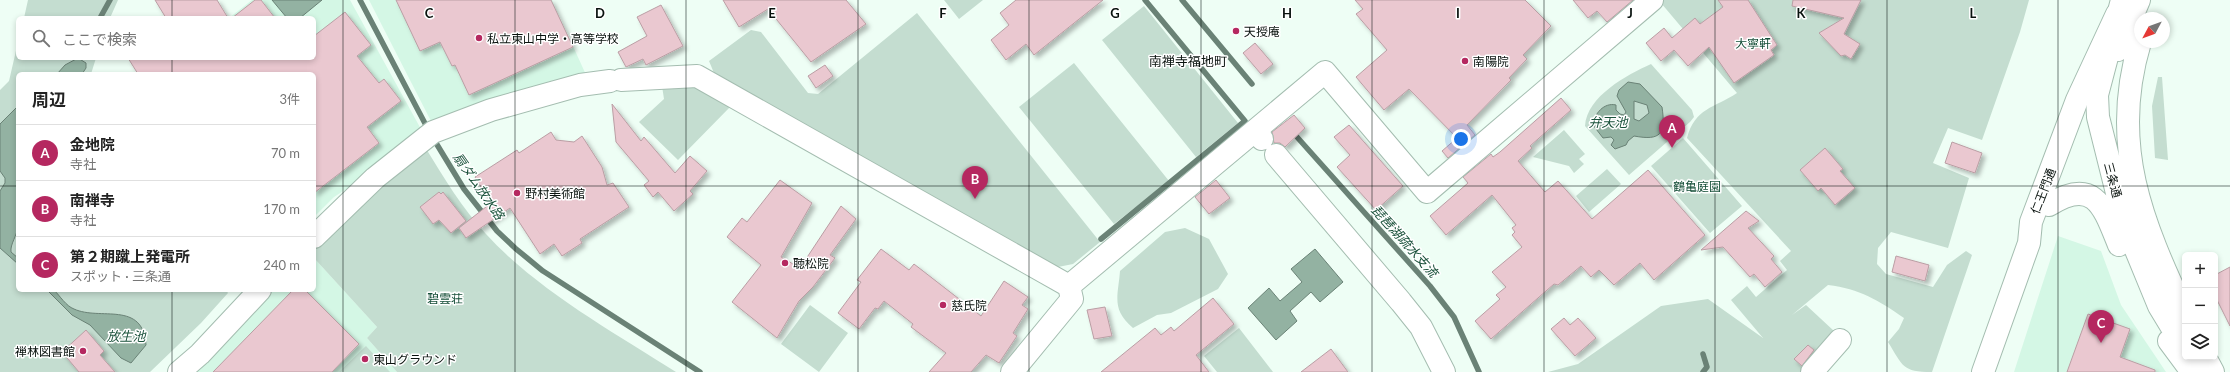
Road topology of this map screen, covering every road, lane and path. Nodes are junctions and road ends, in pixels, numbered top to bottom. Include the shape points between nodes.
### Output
1 (1652, 0) edge
2 (2139, 0) edge
3 (2154, 0) edge
4 (2119, 7) edge
5 (2150, 12) edge
6 (2139, 48) edge
7 (2097, 95) junction
8 (1265, 142) junction
9 (2049, 204) junction
10 (316, 235) edge
11 (2029, 243) junction
12 (1068, 286) junction
13 (258, 292) edge
14 (2182, 307) edge
15 (1840, 340) dead end
16 (2182, 344) edge
17 (2192, 360) edge
18 (2206, 360) edge
19 (179, 372) edge
20 (1012, 372) edge
21 (1444, 372) edge
22 (1812, 372) edge
23 (1983, 372) edge
24 (2192, 372) edge
25 (2201, 372) edge
26 (2212, 372) edge

1 - 8 street via 1427,192 1325,72
2 - 7 street
3 - 5 street
4 - 7 street, 三条通
4 - 11 street, 仁王門通 via 2075,108 2031,222
6 - 14 street, 三条通 via 2128,104 2136,195
7 - 9 street
7 - 16 street, 三条通 via 2103,140 2124,221 2159,306
8 - 12 street
8 - 21 street via 1421,327
9 - 11 street via 2040,226
9 - 24 street via 2074,194 2091,196 2101,205 2145,302
10 - 12 street via 375,178 430,134 491,110 580,85 615,80 697,76
11 - 23 street, 仁王門通
12 - 20 street via 1072,299
13 - 19 street
15 - 22 street
17 - 25 street
18 - 26 street

